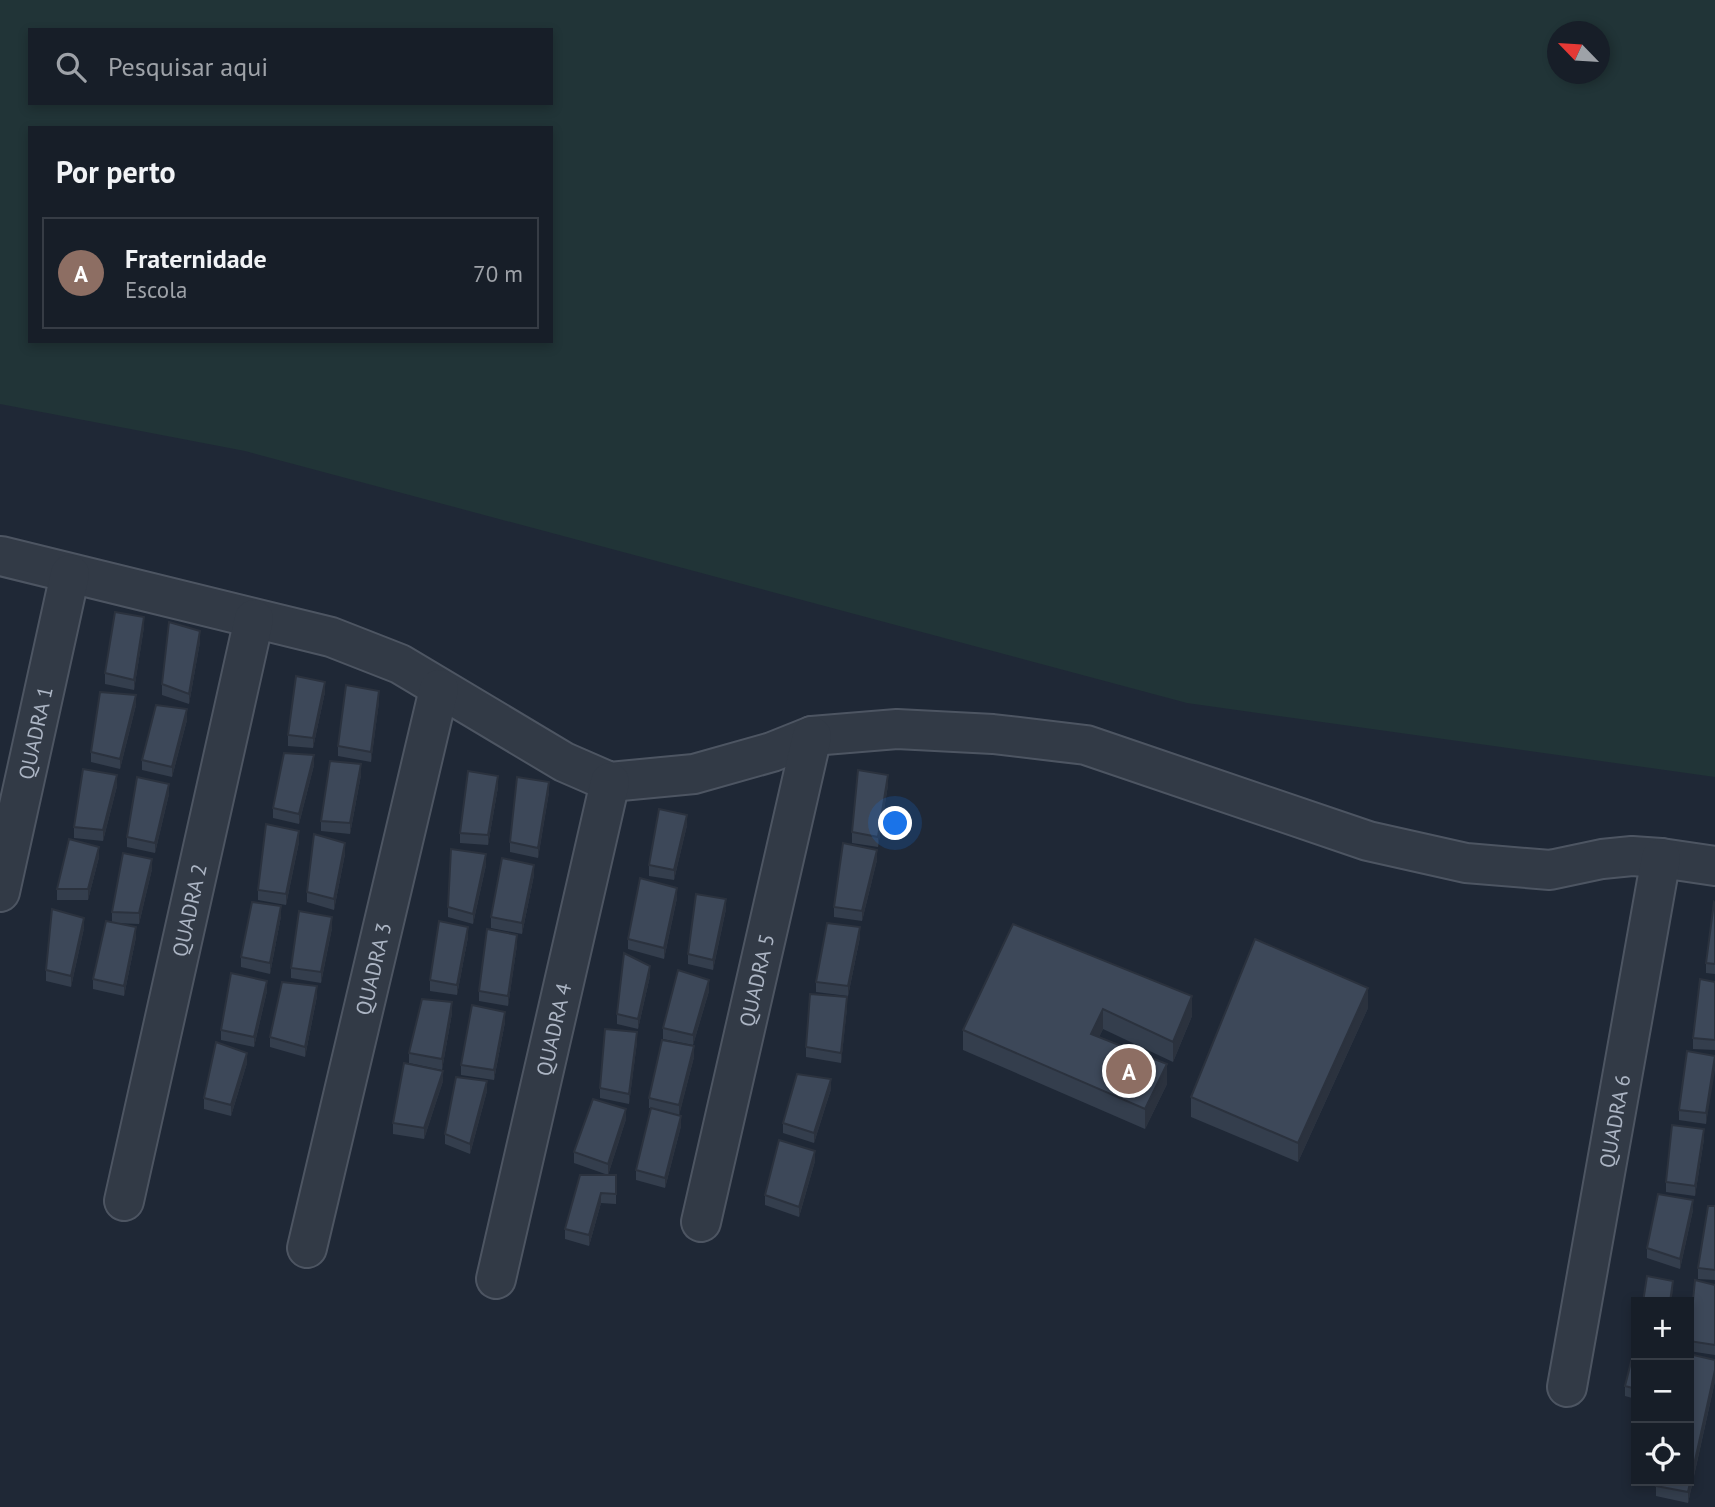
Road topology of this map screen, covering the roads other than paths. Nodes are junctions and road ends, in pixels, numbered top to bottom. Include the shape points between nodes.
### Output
1 (1, 556) edge
2 (69, 574) junction
3 (254, 619) junction
4 (439, 689) junction
5 (812, 736) junction
6 (611, 782) junction
7 (1661, 858) junction
8 (1715, 866) edge
9 (0, 892) edge
10 (124, 1201) dead end
11 (701, 1222) dead end
12 (307, 1248) dead end
13 (496, 1279) dead end
14 (1567, 1387) dead end

1 - 2 street
2 - 3 street
2 - 9 street, QUADRA 1
3 - 4 street via 331,637 400,664
3 - 10 street, QUADRA 2
4 - 6 street via 564,762
4 - 12 street, QUADRA 3
5 - 6 street via 694,774
5 - 7 street via 897,729 1086,745 1368,841 1466,863 1550,870 1602,859
5 - 11 street, QUADRA 5
6 - 13 street, QUADRA 4
7 - 8 street
7 - 14 street, QUADRA 6

